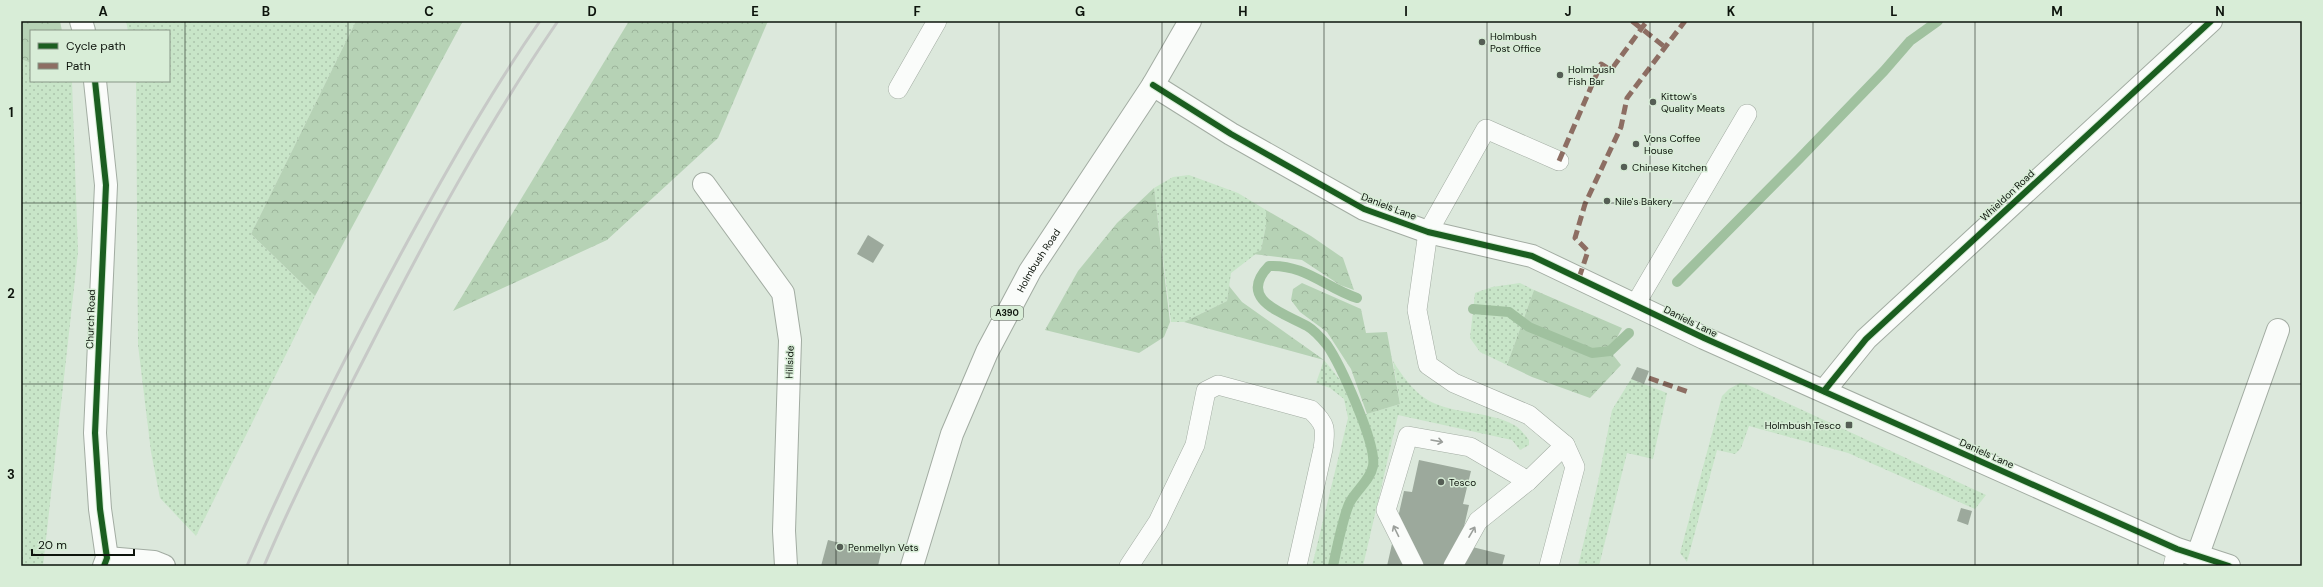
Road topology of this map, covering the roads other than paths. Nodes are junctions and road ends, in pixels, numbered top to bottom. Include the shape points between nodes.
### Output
1 (937, 21) edge
2 (1190, 21) edge
3 (2211, 21) edge
4 (95, 82) edge
5 (1153, 85) junction
6 (898, 89) dead end
7 (1747, 114) dead end
8 (1559, 161) dead end
9 (704, 184) dead end
10 (1428, 232) junction
11 (1635, 305) junction
12 (2278, 330) dead end
13 (1824, 391) junction
14 (1565, 445) junction
15 (1528, 481) junction
16 (2182, 557) edge
17 (106, 562) edge
18 (164, 566) edge
19 (786, 566) edge
20 (912, 566) edge
21 (1129, 566) edge
22 (1298, 566) edge
23 (1414, 566) edge
24 (1453, 566) edge
25 (1549, 566) edge
26 (2229, 566) edge

1 - 6 lane
2 - 5 main road, Holmbush Road / A390
3 - 13 main road, Whieldon Road via 1866,339
4 - 17 main road, Church Road via 106,185 95,433
5 - 10 main road, Daniels Lane via 1231,134 1364,209
5 - 20 main road, Holmbush Road / A390 via 1030,271 987,352 952,434
7 - 11 lane
8 - 10 lane via 1486,129
9 - 19 main road, Hillside via 783,293 790,340 784,531
10 - 11 main road, Daniels Lane via 1532,256
10 - 14 lane via 1417,310 1428,365 1454,384 1529,415
11 - 13 main road, Daniels Lane
12 - 16 main road
13 - 16 main road, Daniels Lane
14 - 15 lane
14 - 25 lane via 1574,467
23 -> 15 lane via 1386,510 1408,436 1470,447
24 -> 15 lane via 1478,521
16 - 26 main road, Daniels Lane
17 - 18 main road via 154,562
21 - 22 lane via 1158,522 1195,445 1206,391 1218,385 1311,410 1321,420 1326,432

